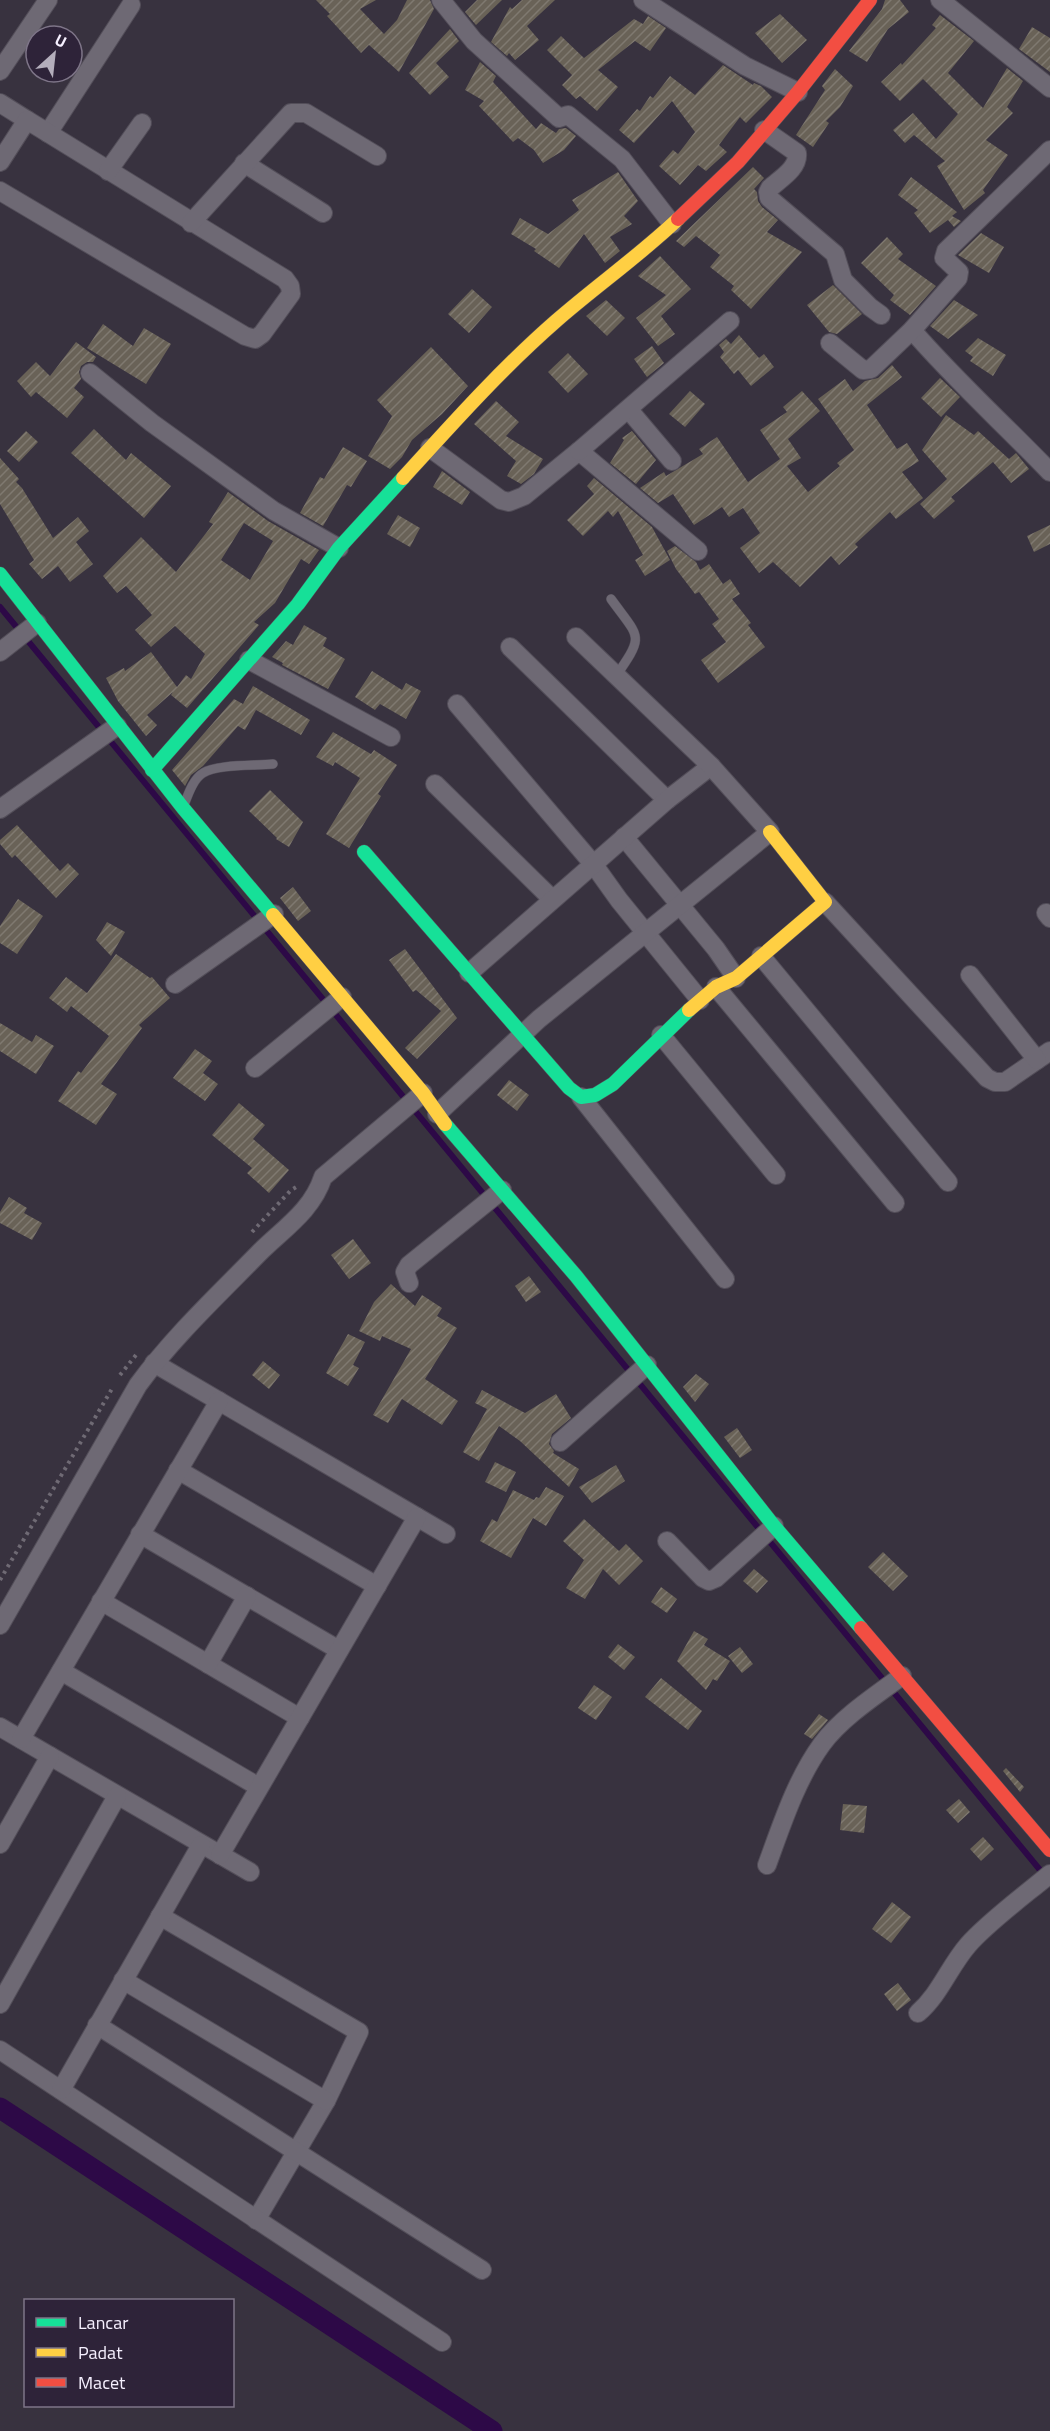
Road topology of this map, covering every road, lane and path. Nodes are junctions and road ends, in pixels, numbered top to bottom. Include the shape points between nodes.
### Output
1 (48, 0) edge
2 (441, 0) edge
3 (643, 0) edge
4 (870, 0) edge
5 (940, 0) edge
6 (131, 6) dead end
7 (0, 71) edge
8 (1050, 88) edge
9 (798, 92) junction
10 (0, 103) edge
11 (27, 120) junction
12 (142, 123) dead end
13 (764, 130) junction
14 (48, 134) junction
15 (1050, 150) edge
16 (377, 156) dead end
17 (0, 162) edge
18 (244, 163) junction
19 (108, 171) junction
20 (0, 191) edge
21 (324, 213) dead end
22 (191, 223) junction
23 (672, 224) junction
24 (881, 315) dead end
25 (730, 321) dead end
26 (912, 330) junction
27 (831, 343) dead end
28 (90, 373) dead end
29 (629, 410) junction
30 (430, 448) junction
31 (579, 451) junction
32 (672, 461) dead end
33 (1050, 472) edge
34 (339, 548) junction
35 (698, 551) dead end
36 (0, 574) edge
37 (611, 599) dead end
38 (33, 626) junction
39 (576, 637) dead end
40 (510, 647) dead end
41 (2, 651) edge
42 (249, 660) junction
43 (616, 676) junction
44 (457, 704) dead end
45 (106, 734) junction
46 (391, 737) dead end
47 (273, 764) dead end
48 (711, 766) junction
49 (152, 770) junction
50 (435, 784) dead end
51 (667, 800) junction
52 (183, 808) junction
53 (0, 809) edge
54 (770, 832) junction
55 (624, 837) junction
56 (363, 852) dead end
57 (594, 865) junction
58 (552, 899) junction
59 (825, 902) junction
60 (678, 905) junction
61 (269, 918) junction
62 (644, 932) junction
63 (761, 956) junction
64 (469, 973) junction
65 (970, 975) dead end
66 (736, 978) junction
67 (175, 984) dead end
68 (716, 987) junction
69 (700, 1000) junction
70 (337, 1001) junction
71 (523, 1034) junction
72 (661, 1035) junction
73 (1044, 1056) edge
74 (255, 1068) dead end
75 (419, 1096) junction
76 (581, 1097) junction
77 (437, 1114) junction
78 (776, 1175) dead end
79 (948, 1182) dead end
80 (491, 1199) junction
81 (895, 1203) dead end
82 (725, 1279) dead end
83 (409, 1282) dead end
84 (154, 1363) junction
85 (638, 1374) junction
86 (219, 1401) junction
87 (560, 1442) dead end
88 (178, 1470) junction
89 (417, 1517) junction
90 (770, 1530) junction
91 (140, 1534) junction
92 (446, 1534) dead end
93 (667, 1541) dead end
94 (377, 1586) junction
95 (247, 1596) junction
96 (101, 1602) junction
97 (0, 1625) edge
98 (339, 1650) junction
99 (208, 1664) junction
100 (61, 1671) junction
101 (897, 1679) junction
102 (300, 1718) junction
103 (0, 1727) edge
104 (21, 1739) junction
105 (50, 1756) junction
106 (259, 1787) junction
107 (117, 1796) junction
108 (0, 1844) edge
109 (201, 1845) junction
110 (1050, 1850) edge
111 (220, 1855) junction
112 (767, 1865) dead end
113 (250, 1872) dead end
114 (1045, 1879) edge
115 (160, 1916) junction
116 (123, 1980) junction
117 (0, 2004) edge
118 (918, 2013) dead end
119 (97, 2025) junction
120 (0, 2050) edge
121 (61, 2090) junction
122 (326, 2101) junction
123 (295, 2152) junction
124 (256, 2220) junction
125 (482, 2271) dead end
126 (442, 2342) dead end

1 - 7 street
2 - 23 street via 474,41 559,118 568,115 622,159
3 - 9 street via 745,66
4 - 9 street
5 - 8 street
6 - 14 street
9 - 13 street
10 - 11 street
11 - 14 street
11 - 17 street
12 - 19 street
13 - 23 street via 738,162
13 - 24 street via 797,153 798,160 770,188 769,198 832,252 843,280
14 - 19 street
15 - 26 street via 946,251 944,258 959,272 958,278
16 - 18 street via 297,111 283,119
18 - 21 street
18 - 22 street
19 - 22 street
20 - 22 street via 255,339 291,294 290,286 285,279
23 - 30 street via 556,321
25 - 29 street
26 - 27 street via 868,371
26 - 33 street via 946,370
28 - 34 street via 274,511
29 - 31 street
29 - 32 street
30 - 31 street via 509,502 524,496
30 - 34 street
31 - 35 street
34 - 42 street via 298,604
36 - 38 street
37 - 43 lane via 635,631 637,640
38 - 41 street
38 - 45 street
39 - 43 street
40 - 51 street
42 - 46 street
42 - 49 street
43 - 48 street
44 - 57 street
45 - 49 street
45 - 53 street
47 - 52 lane via 212,769 201,774
48 - 51 street
48 - 54 street
49 - 52 street
50 - 58 street
51 - 55 street
52 - 61 street
54 - 59 street
54 - 60 street
55 - 57 street
55 - 60 street
56 - 64 street
57 - 58 street
57 - 62 street
58 - 64 street
59 - 63 street
59 - 73 street via 987,1078 1005,1082
60 - 62 street
60 - 66 street
61 - 67 street
61 - 70 street
62 - 69 street
62 - 71 street
63 - 66 street
63 - 79 street
64 - 71 street
65 - 73 street
66 - 68 street
68 - 69 street
68 - 81 street
69 - 72 street
70 - 74 street
70 - 75 street
71 - 76 street
71 - 77 street
72 - 76 street via 613,1084 595,1095
72 - 78 street
75 - 77 street
75 - 84 street via 323,1177 308,1208 261,1251
76 - 82 street
77 - 80 street
80 - 83 street via 409,1265 405,1272
80 - 85 street via 576,1276
84 - 86 street
84 - 97 street via 132,1394
85 - 87 street
85 - 90 street
86 - 88 street
86 - 89 street
88 - 91 street
88 - 94 street
89 - 92 street
89 - 94 street
90 - 93 street via 709,1581
90 - 101 street
91 - 95 street
91 - 96 street
94 - 98 street
95 - 98 street
95 - 99 street
96 - 99 street
96 - 100 street
98 - 102 street
99 - 102 street
100 - 104 street
100 - 106 street
101 - 110 street
101 - 112 street via 823,1742 808,1765
102 - 106 street
103 - 104 street
104 - 105 street
105 - 107 street
105 - 108 street
106 - 111 street
107 - 109 street
107 - 117 street
109 - 111 street
109 - 115 street
111 - 113 street
114 - 118 street via 970,1942 932,2001
115 - 116 street
115 - 122 street via 359,2032
116 - 119 street
116 - 122 street
119 - 121 street
119 - 123 street
120 - 121 street
121 - 124 street
122 - 123 street
123 - 124 street
123 - 125 street
124 - 126 street

